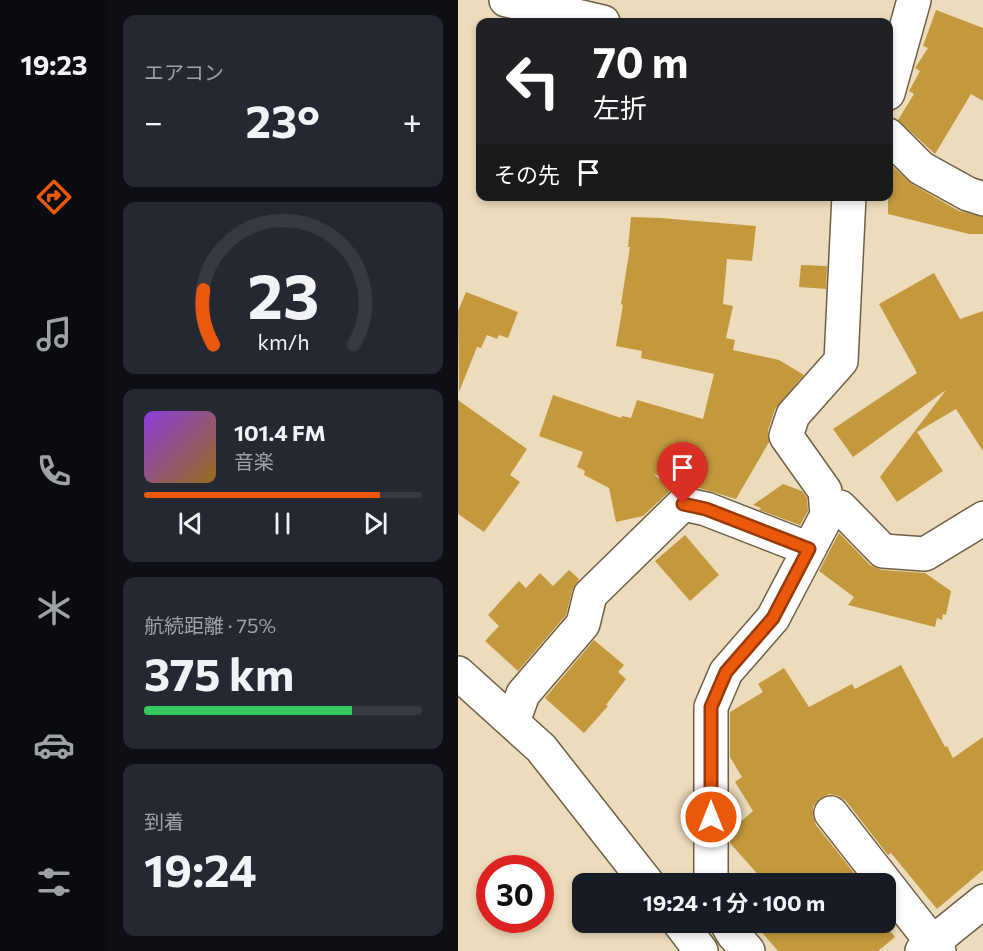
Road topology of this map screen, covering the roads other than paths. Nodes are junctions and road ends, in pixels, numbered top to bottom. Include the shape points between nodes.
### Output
1 (506, 0) edge
2 (914, 0) edge
3 (585, 18) edge
4 (893, 75) edge
5 (893, 140) edge
6 (983, 199) edge
7 (849, 201) edge
8 (826, 504) junction
9 (983, 518) edge
10 (809, 549) junction
11 (458, 673) edge
12 (513, 722) junction
13 (831, 813) dead end
14 (639, 873) edge
15 (711, 873) edge
16 (983, 901) edge
17 (687, 933) edge
18 (732, 933) edge
19 (931, 948) edge
20 (701, 951) edge
21 (748, 951) edge

1 - 3 street
2 - 4 street
5 - 6 street via 921,168
7 - 8 street via 842,361 793,415 786,436 825,491
8 - 9 street via 840,507 883,551 925,554
8 - 10 street via 827,515
10 - 12 street via 706,509 683,504 590,595 583,624 523,694
10 - 15 street via 773,618 726,672 711,707
11 - 12 street
12 - 14 street via 541,748
13 - 19 street
16 - 19 street
17 - 20 street
18 - 21 street

